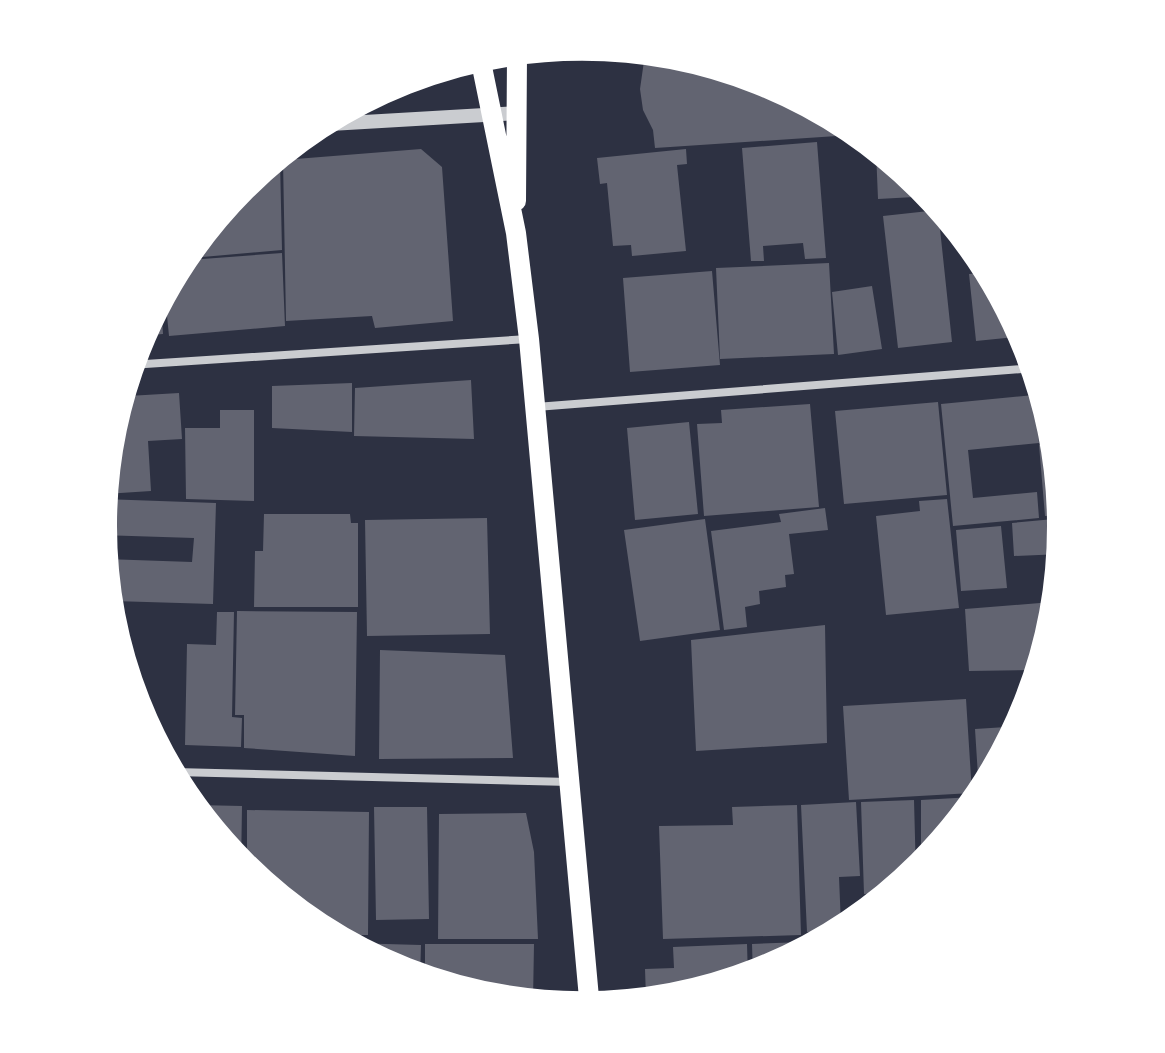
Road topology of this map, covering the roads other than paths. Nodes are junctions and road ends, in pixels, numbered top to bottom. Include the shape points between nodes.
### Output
1 (517, 61) edge
2 (482, 67) edge
3 (488, 113) junction
4 (517, 113) junction
5 (340, 123) edge
6 (516, 233) junction
7 (529, 339) junction
8 (141, 364) edge
9 (1026, 369) edge
10 (535, 407) junction
11 (181, 772) edge
12 (570, 782) junction
13 (589, 997) edge

1 - 4 main road
2 - 3 main road
3 - 4 street
3 - 5 street
3 - 6 main road
4 - 6 main road
6 - 7 main road
7 - 8 street
7 - 10 main road
9 - 10 street
10 - 12 main road
11 - 12 street
12 - 13 main road

